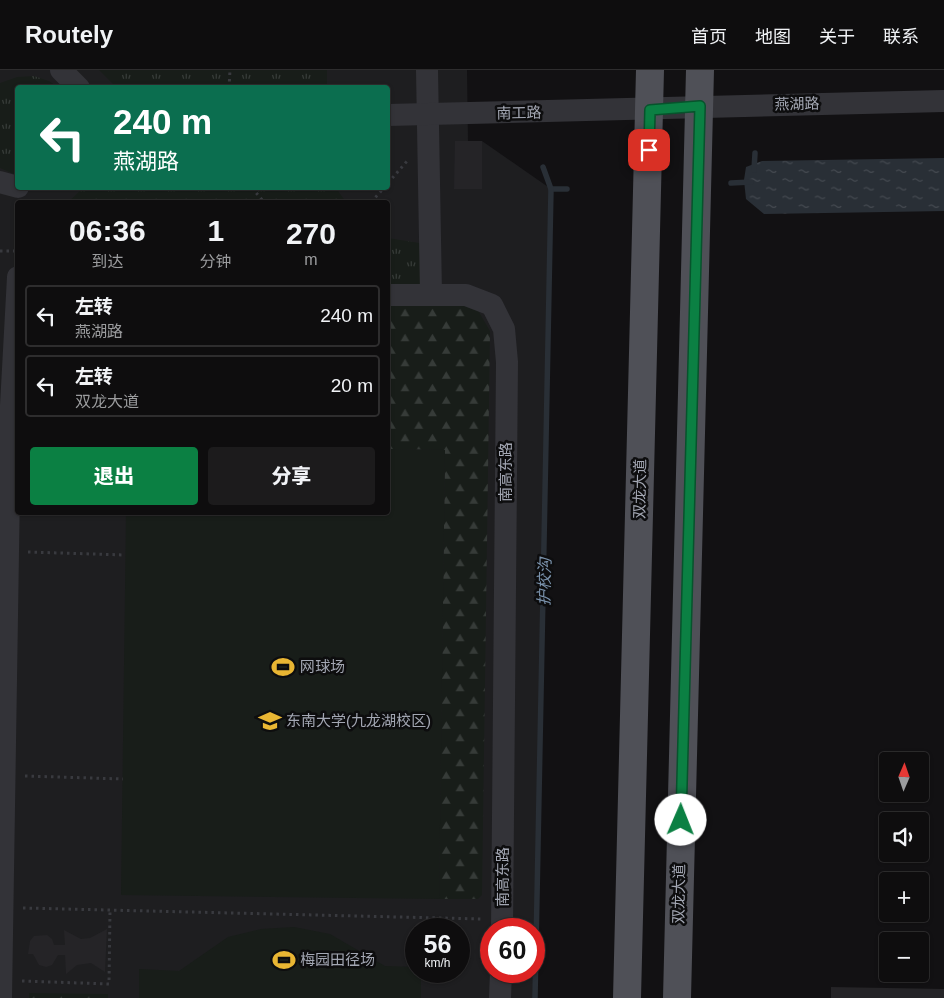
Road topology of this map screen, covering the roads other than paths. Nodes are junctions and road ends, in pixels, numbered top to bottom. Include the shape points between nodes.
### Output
1 (61, 70) edge
2 (427, 70) edge
3 (650, 70) edge
4 (700, 70) edge
5 (76, 85) edge
6 (944, 101) edge
7 (700, 106) junction
8 (650, 110) junction
9 (427, 114) junction
10 (390, 115) edge
11 (0, 182) edge
12 (15, 188) edge
13 (430, 294) junction
14 (390, 295) edge
15 (15, 321) edge
16 (6, 401) edge
17 (5, 424) edge
18 (502, 918) edge
19 (501, 983) edge
20 (1, 989) edge
21 (500, 998) edge
22 (628, 998) edge
23 (677, 998) edge

1 - 5 street
2 - 9 street
3 - 8 main road, 双龙大道
4 - 7 main road, 双龙大道
6 - 7 street, 燕湖路
7 - 8 street, 燕湖路
7 - 23 main road, 双龙大道
8 - 9 street, 南工路
8 - 22 main road, 双龙大道
9 - 10 street, 南工路
9 - 13 street
11 - 12 street
13 - 14 street, 南高东路
13 - 18 street, 南高东路 via 466,295 492,306 504,329 507,362
15 - 16 street
16 - 17 street
17 - 20 street via 8,552
19 - 21 street

